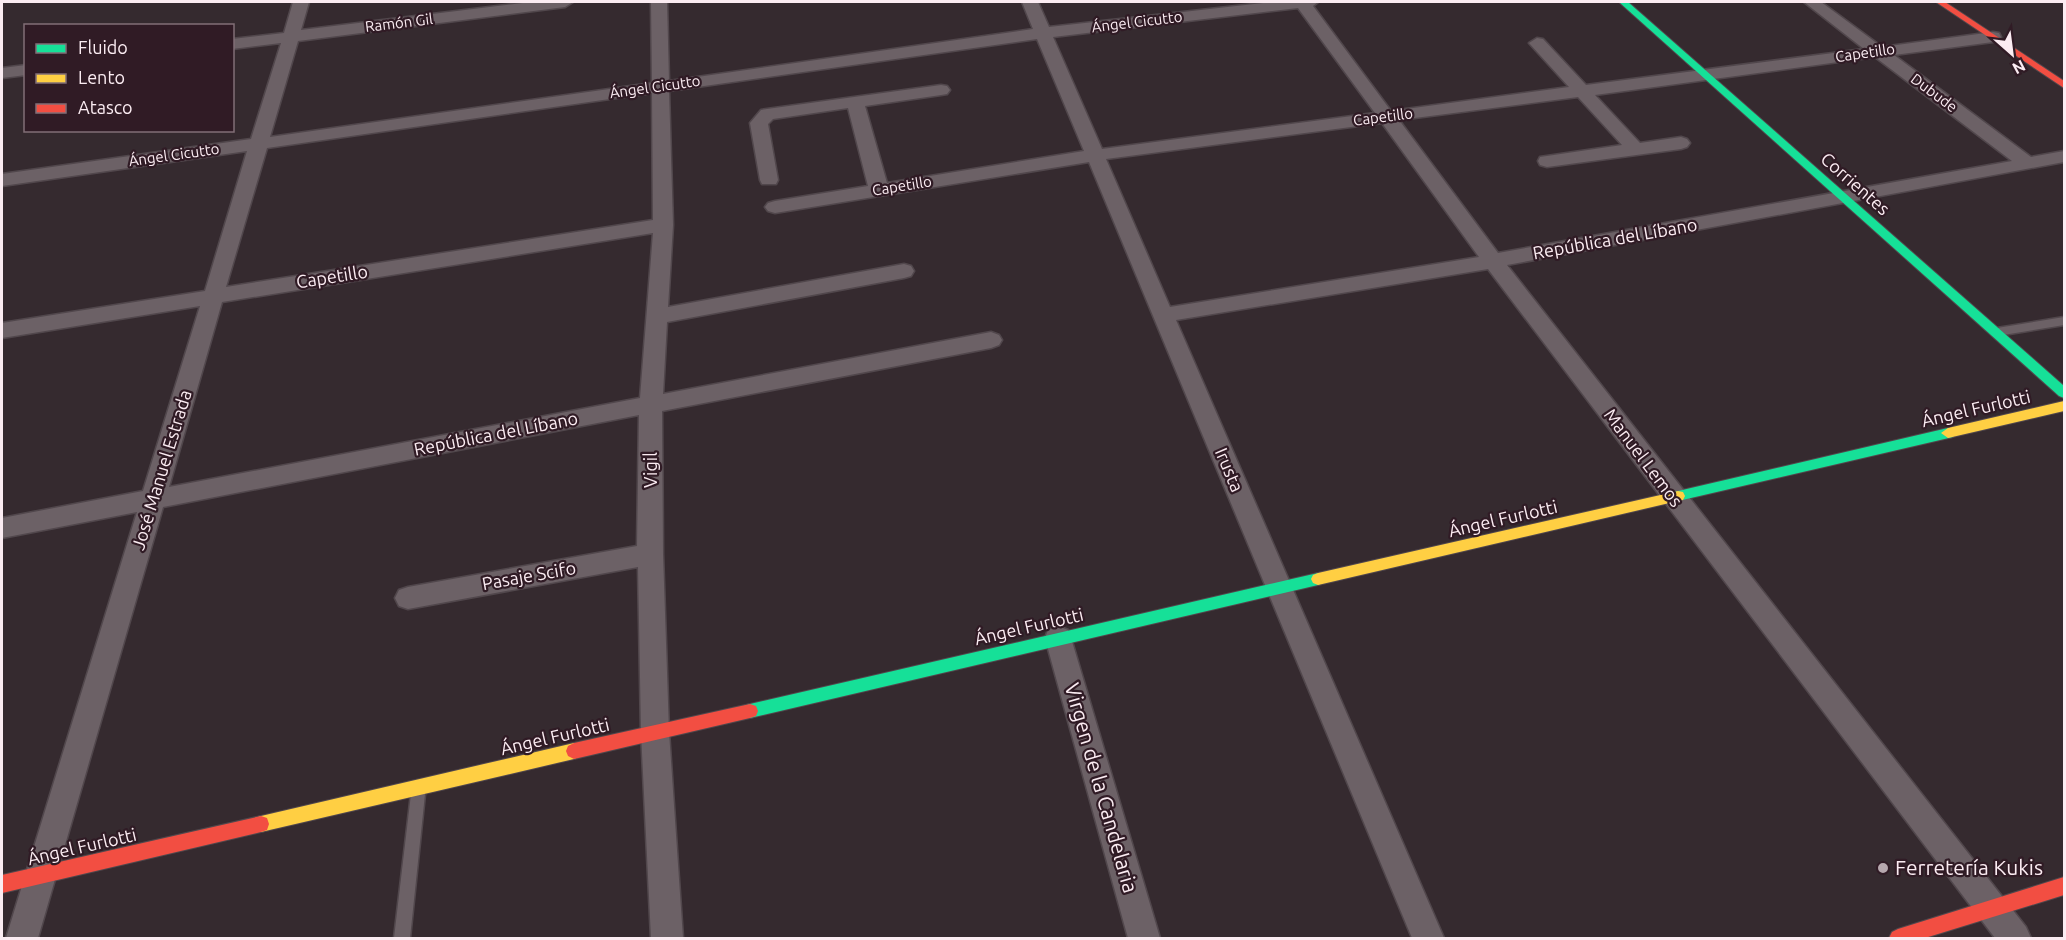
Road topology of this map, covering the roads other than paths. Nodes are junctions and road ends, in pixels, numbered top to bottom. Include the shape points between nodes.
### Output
1 (301, 2) edge
2 (565, 2) edge
3 (659, 2) edge
4 (1030, 2) edge
5 (1302, 2) edge
6 (1310, 2) edge
7 (1623, 2) edge
8 (1812, 2) edge
9 (1940, 2) edge
10 (1043, 33) junction
11 (290, 37) junction
12 (1993, 37) junction
13 (234, 44) edge
14 (1537, 44) dead end
15 (1879, 52) junction
16 (24, 70) edge
17 (2, 73) edge
18 (1704, 75) junction
19 (2064, 85) edge
20 (661, 86) junction
21 (941, 90) dead end
22 (1582, 91) junction
23 (855, 102) junction
24 (1387, 117) junction
25 (258, 143) junction
26 (1681, 144) dead end
27 (1636, 149) junction
28 (1095, 155) junction
29 (2064, 157) edge
30 (1547, 161) dead end
31 (2028, 164) junction
32 (2, 180) edge
33 (769, 180) dead end
34 (879, 190) junction
35 (1843, 198) junction
36 (775, 207) dead end
37 (663, 225) junction
38 (1493, 261) junction
39 (904, 271) dead end
40 (214, 296) junction
41 (658, 315) junction
42 (1164, 315) junction
43 (2064, 321) edge
44 (2, 330) edge
45 (1997, 332) junction
46 (991, 340) dead end
47 (2064, 393) edge
48 (651, 405) junction
49 (2064, 406) edge
50 (1673, 497) junction
51 (153, 499) junction
52 (2, 528) edge
53 (650, 554) junction
54 (1279, 589) junction
55 (408, 598) dead end
56 (1058, 638) junction
57 (655, 732) junction
58 (418, 786) junction
59 (41, 875) junction
60 (2, 884) edge
61 (2064, 886) edge
62 (1992, 909) junction
63 (22, 939) edge
64 (402, 939) edge
65 (668, 939) edge
66 (1144, 939) edge
67 (1428, 939) edge
68 (1898, 939) edge
69 (2015, 939) edge

1 - 11 street, José Manuel Estrada
2 - 11 street, Ramón Gil
3 - 20 street, Vigil
4 - 10 street, Irusta
5 - 6 street, Ángel Cicutto
5 - 10 street, Ángel Cicutto
5 - 24 street, Manuel Lemos
7 - 18 street, Corrientes
8 - 15 street, Dubude
9 - 12 street
10 - 20 street, Ángel Cicutto
10 - 28 street, Irusta
11 - 13 street, Ramón Gil
11 - 25 street, José Manuel Estrada
12 - 15 street, Capetillo
12 - 19 street
14 - 22 street
15 - 18 street, Capetillo
15 - 31 street, Dubude
16 - 17 street
18 - 22 street, Capetillo
18 - 35 street, Corrientes
20 - 25 street, Ángel Cicutto
20 - 37 street, Vigil
21 - 23 street
22 - 24 street, Capetillo
22 - 27 street
23 - 33 street via 767,114 759,123
23 - 34 street
24 - 28 street, Capetillo
24 - 38 street, Manuel Lemos
25 - 32 street, Ángel Cicutto
25 - 40 street, José Manuel Estrada
26 - 27 street
27 - 30 street
28 - 34 street, Capetillo
28 - 42 street, Irusta
29 - 31 street, República del Líbano
31 - 35 street, República del Líbano
34 - 36 street, Capetillo
35 - 38 street, República del Líbano
35 - 45 street, Corrientes
37 - 40 street, Capetillo
37 - 41 street, Vigil
38 - 42 street, República del Líbano
38 - 50 street, Manuel Lemos
39 - 41 street
40 - 44 street, Capetillo
40 - 51 street, José Manuel Estrada
41 - 48 street, Vigil
42 - 54 street, Irusta
43 - 45 lane
45 - 47 street, Corrientes
46 - 48 street, República del Líbano
48 - 51 street, República del Líbano
48 - 53 street, Vigil
49 - 50 street, Ángel Furlotti
50 - 54 street, Ángel Furlotti
50 - 62 street, Manuel Lemos
51 - 52 street, República del Líbano
51 - 59 street, José Manuel Estrada
53 - 55 street, Pasaje Scifo
53 - 57 street, Vigil
54 - 56 street, Ángel Furlotti
54 - 67 street, Irusta
56 - 57 street, Ángel Furlotti
56 - 66 street, Virgen de la Candelaria
57 - 58 street, Ángel Furlotti
57 - 65 street, Vigil
58 - 59 street, Ángel Furlotti
58 - 64 lane
59 - 60 street, Ángel Furlotti
59 - 63 street, José Manuel Estrada
61 - 62 street
62 - 68 street
62 - 69 street, Manuel Lemos

